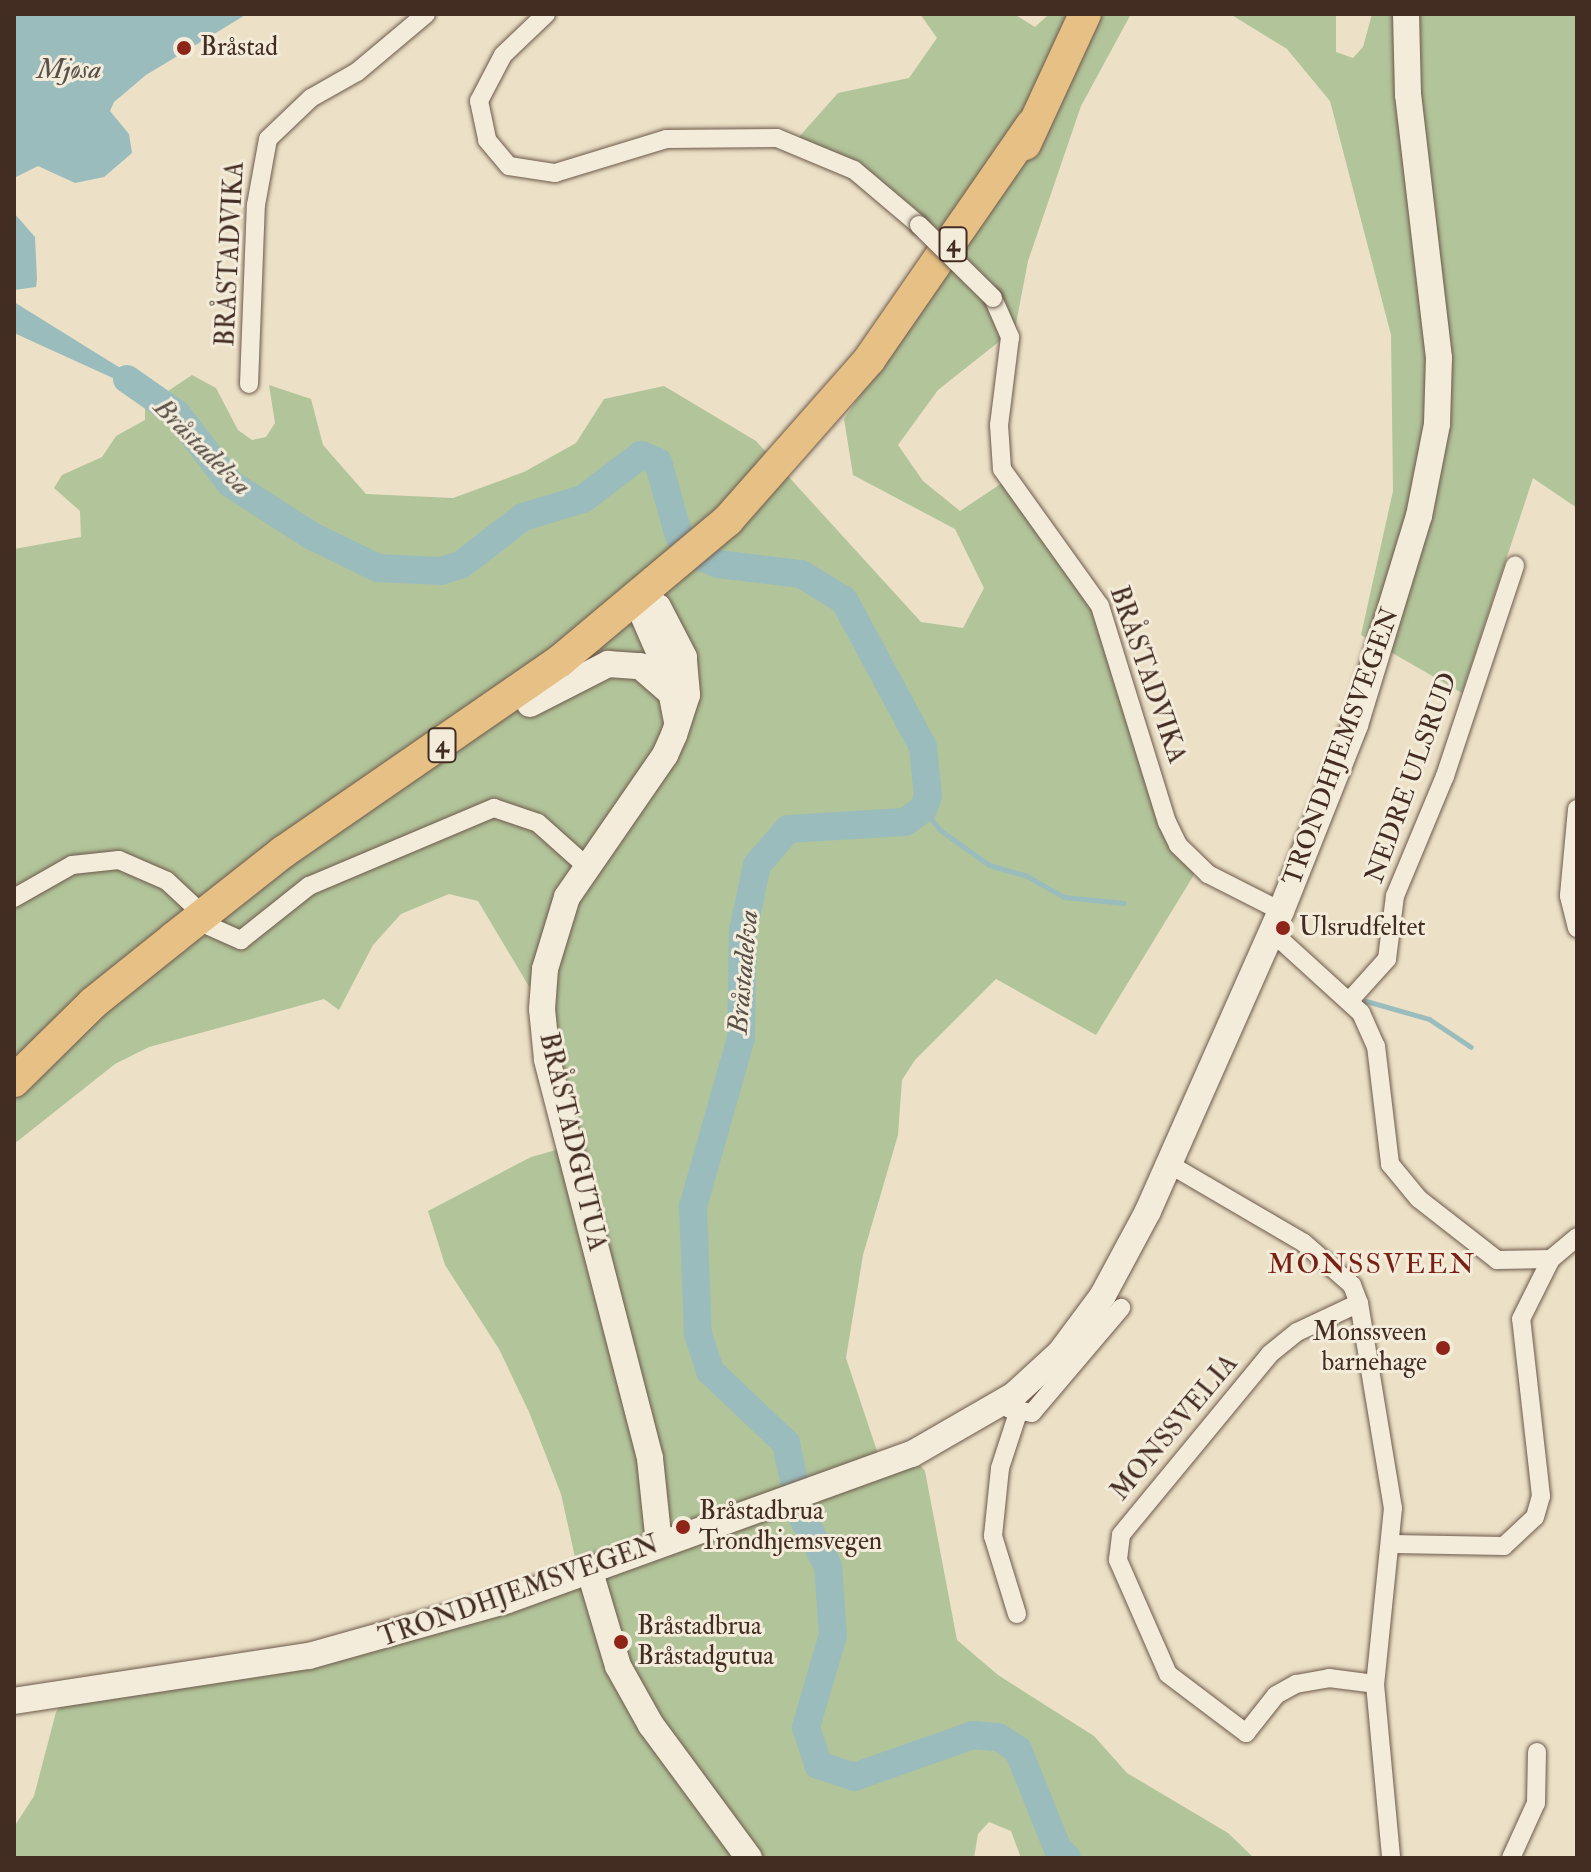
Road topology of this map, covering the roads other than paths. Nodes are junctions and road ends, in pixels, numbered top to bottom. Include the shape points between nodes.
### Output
1 (426, 14) edge
2 (546, 14) edge
3 (1085, 14) edge
4 (1406, 14) edge
5 (249, 384) dead end
6 (1515, 565) dead end
7 (656, 599) junction
8 (670, 692) junction
9 (530, 704) junction
10 (677, 722) junction
11 (1577, 809) edge
12 (585, 865) junction
13 (244, 886) junction
14 (14, 898) edge
15 (194, 906) dead end
16 (1277, 922) junction
17 (209, 926) dead end
18 (1577, 928) edge
19 (1351, 999) junction
20 (14, 1081) edge
21 (1169, 1164) junction
22 (1577, 1237) edge
23 (1551, 1259) junction
24 (1359, 1303) junction
25 (1121, 1308) dead end
26 (1009, 1408) junction
27 (659, 1544) junction
28 (1393, 1544) junction
29 (590, 1572) junction
30 (1017, 1614) dead end
31 (1375, 1684) junction
32 (14, 1701) edge
33 (1537, 1752) dead end
34 (749, 1858) edge
35 (1391, 1858) edge
36 (1511, 1858) edge

1 - 5 street, BRÅSTADVIKA via 357,72 311,98 268,139 256,205
2 - 16 street, BRÅSTADVIKA, bridge via 503,55 479,101 487,140 509,166 530,174 555,173 666,139 777,138 854,170 993,298 1010,337 999,425 1002,469 1100,606 1178,845 1208,874
3 - 7 highway, 4 via 1032,125 910,306 761,499
4 - 16 main road, TRONDHJEMSVEGEN via 1408,95 1438,312 1437,424 1398,594
6 - 19 street, NEDRE ULSRUD via 1445,776 1395,896 1387,959
7 - 8 main road
7 - 9 highway, 4
7 - 10 main road, BRÅSTADGUTUA via 684,657 687,695
7 - 13 highway, 4
8 - 9 main road via 640,666 608,664
8 - 10 main road
9 - 13 highway, 4
10 - 12 main road, BRÅSTADGUTUA via 658,767
11 - 18 street via 1569,896
12 - 17 street via 538,823 494,808 309,886 241,940
12 - 27 main road, BRÅSTADGUTUA via 567,897 545,969 547,1059 645,1434
13 - 20 highway, 4 via 103,995
14 - 15 street via 72,865 119,860 167,881
16 - 19 street, BRÅSTADVIKA
16 - 21 main road, TRONDHJEMSVEGEN
19 - 23 street via 1376,1046 1390,1164 1419,1199 1480,1252 1523,1263
21 - 24 street via 1304,1243 1352,1285
21 - 26 main road, TRONDHJEMSVEGEN via 1103,1295 1060,1353
22 - 23 street
23 - 28 street via 1521,1319 1541,1496 1535,1517 1504,1546
24 - 28 street via 1380,1408
24 - 31 street, MONSSVELIA via 1297,1332 1270,1354 1121,1535 1118,1560 1168,1674 1246,1733 1276,1695 1296,1684 1329,1678
25 - 26 street, TRONDHJEMSVEGEN via 1032,1413
26 - 27 main road, TRONDHJEMSVEGEN via 870,1471
26 - 30 street via 993,1536
27 - 29 main road, TRONDHJEMSVEGEN
28 - 31 street
29 - 32 main road, TRONDHJEMSVEGEN via 365,1644
29 - 34 main road via 618,1666 651,1725
31 - 35 street
33 - 36 street via 1536,1803

